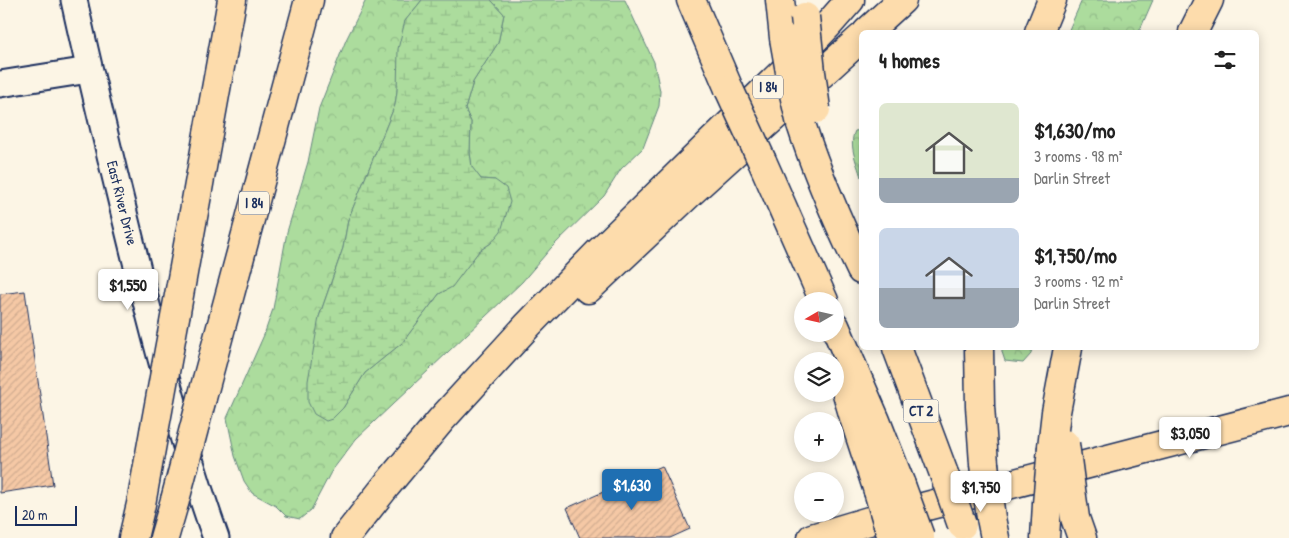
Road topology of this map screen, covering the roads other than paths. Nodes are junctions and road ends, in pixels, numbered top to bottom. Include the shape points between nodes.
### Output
1 (74, 0) edge
2 (232, 0) edge
3 (309, 0) edge
4 (691, 0) edge
5 (780, 0) edge
6 (850, 0) edge
7 (902, 0) edge
8 (1052, 0) edge
9 (1209, 0) edge
10 (805, 8) edge
11 (869, 30) edge
12 (1040, 30) edge
13 (1194, 30) edge
14 (859, 40) edge
15 (89, 70) junction
16 (0, 84) edge
17 (809, 116) junction
18 (859, 250) edge
19 (859, 266) edge
20 (820, 292) edge
21 (832, 342) edge
22 (842, 342) edge
23 (898, 350) edge
24 (979, 350) edge
25 (1068, 350) edge
26 (496, 359) junction
27 (1289, 412) edge
28 (890, 488) junction
29 (1059, 500) junction
30 (993, 528) edge
31 (964, 532) edge
32 (133, 538) edge
33 (164, 538) edge
34 (216, 538) edge
35 (345, 538) edge
36 (812, 538) edge
37 (892, 538) edge
38 (920, 538) edge
39 (1045, 538) edge
40 (1082, 538) edge

1 - 15 street, East River Drive
2 - 32 main road, bridge
3 - 33 main road, I 84, bridge
4 - 20 main road, bridge
5 - 17 main road, bridge via 792,86
6 - 26 main road, I 84 via 782,73 599,252
7 - 11 main road
8 - 12 main road
9 - 13 main road
10 - 17 main road, bridge via 810,72
14 - 26 main road via 552,324
15 - 16 street
15 - 34 street, East River Drive via 183,440
17 - 18 main road
17 - 19 main road via 821,180
21 - 28 main road via 855,422
22 - 28 main road via 876,421
23 - 31 main road, CT 2, bridge
24 - 30 main road, bridge via 980,415
25 - 29 main road, bridge via 1056,412
26 - 35 main road, I 84
27 - 36 main road
28 - 37 main road, bridge
28 - 38 main road, bridge
29 - 39 main road
29 - 40 main road via 1075,518

